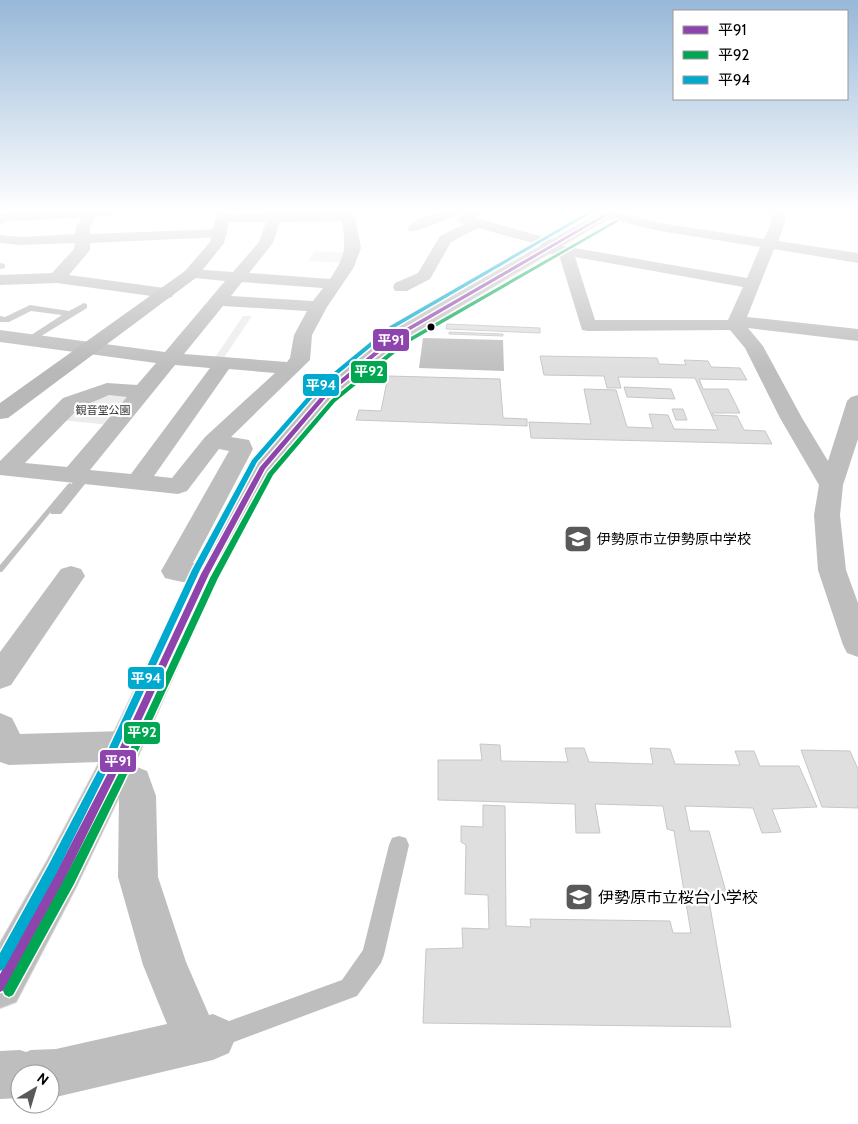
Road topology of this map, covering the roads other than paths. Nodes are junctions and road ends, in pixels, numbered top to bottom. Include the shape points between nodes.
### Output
1 (69, 264) edge
2 (200, 264) edge
3 (248, 264) edge
4 (347, 264) edge
5 (431, 264) edge
6 (521, 264) edge
7 (569, 264) edge
8 (650, 264) edge
9 (760, 264) edge
10 (191, 274) junction
11 (57, 278) junction
12 (236, 278) junction
13 (0, 280) edge
14 (334, 284) junction
15 (752, 284) junction
16 (401, 287) dead end
17 (166, 293) junction
18 (218, 300) junction
19 (84, 306) dead end
20 (318, 307) junction
21 (70, 314) junction
22 (735, 323) junction
23 (1, 325) edge
24 (858, 335) edge
25 (28, 341) junction
26 (87, 349) junction
27 (170, 359) junction
28 (224, 363) junction
29 (292, 368) junction
30 (143, 392) junction
31 (858, 401) edge
32 (0, 413) edge
33 (212, 442) junction
34 (3, 468) edge
35 (79, 475) junction
36 (137, 482) junction
37 (831, 485) junction
38 (56, 511) dead end
39 (205, 574) junction
40 (71, 576) dead end
41 (858, 645) edge
42 (0, 676) edge
43 (3, 748) edge
44 (118, 760) junction
45 (399, 845) dead end
46 (0, 986) edge
47 (205, 1039) junction
48 (60, 1072) edge

1 - 11 street
2 - 10 street
3 - 12 street
4 - 14 street
5 - 16 street via 424,276
6 - 39 street via 398,335 326,394 262,468
7 - 22 street via 588,326
8 - 15 street
9 - 15 street
10 - 12 street
10 - 17 street
11 - 13 street
11 - 17 street
12 - 14 street
12 - 18 street
14 - 20 street
15 - 22 street
17 - 26 street
18 - 20 street
18 - 27 street
19 - 21 lane
20 - 29 street via 304,335 300,360
21 - 23 lane via 30,308
21 - 25 lane
22 - 24 street
22 - 37 street via 754,346 791,418
23 - 25 street
25 - 26 street
26 - 27 street
26 - 32 street
27 - 28 street
27 - 30 street
28 - 29 street
28 - 36 street
29 - 33 street
30 - 34 street via 107,390 71,404
30 - 35 street
31 - 37 street
33 - 36 street via 178,486
33 - 39 street via 241,445 241,450 175,571
34 - 35 street
35 - 36 street
35 - 38 lane
37 - 41 street via 827,515 832,570
39 - 44 street
40 - 42 street
43 - 44 street
44 - 46 street via 61,875
44 - 47 street via 134,783 138,796 138,878 165,965
45 - 47 lane via 372,955 349,988
47 - 48 street

